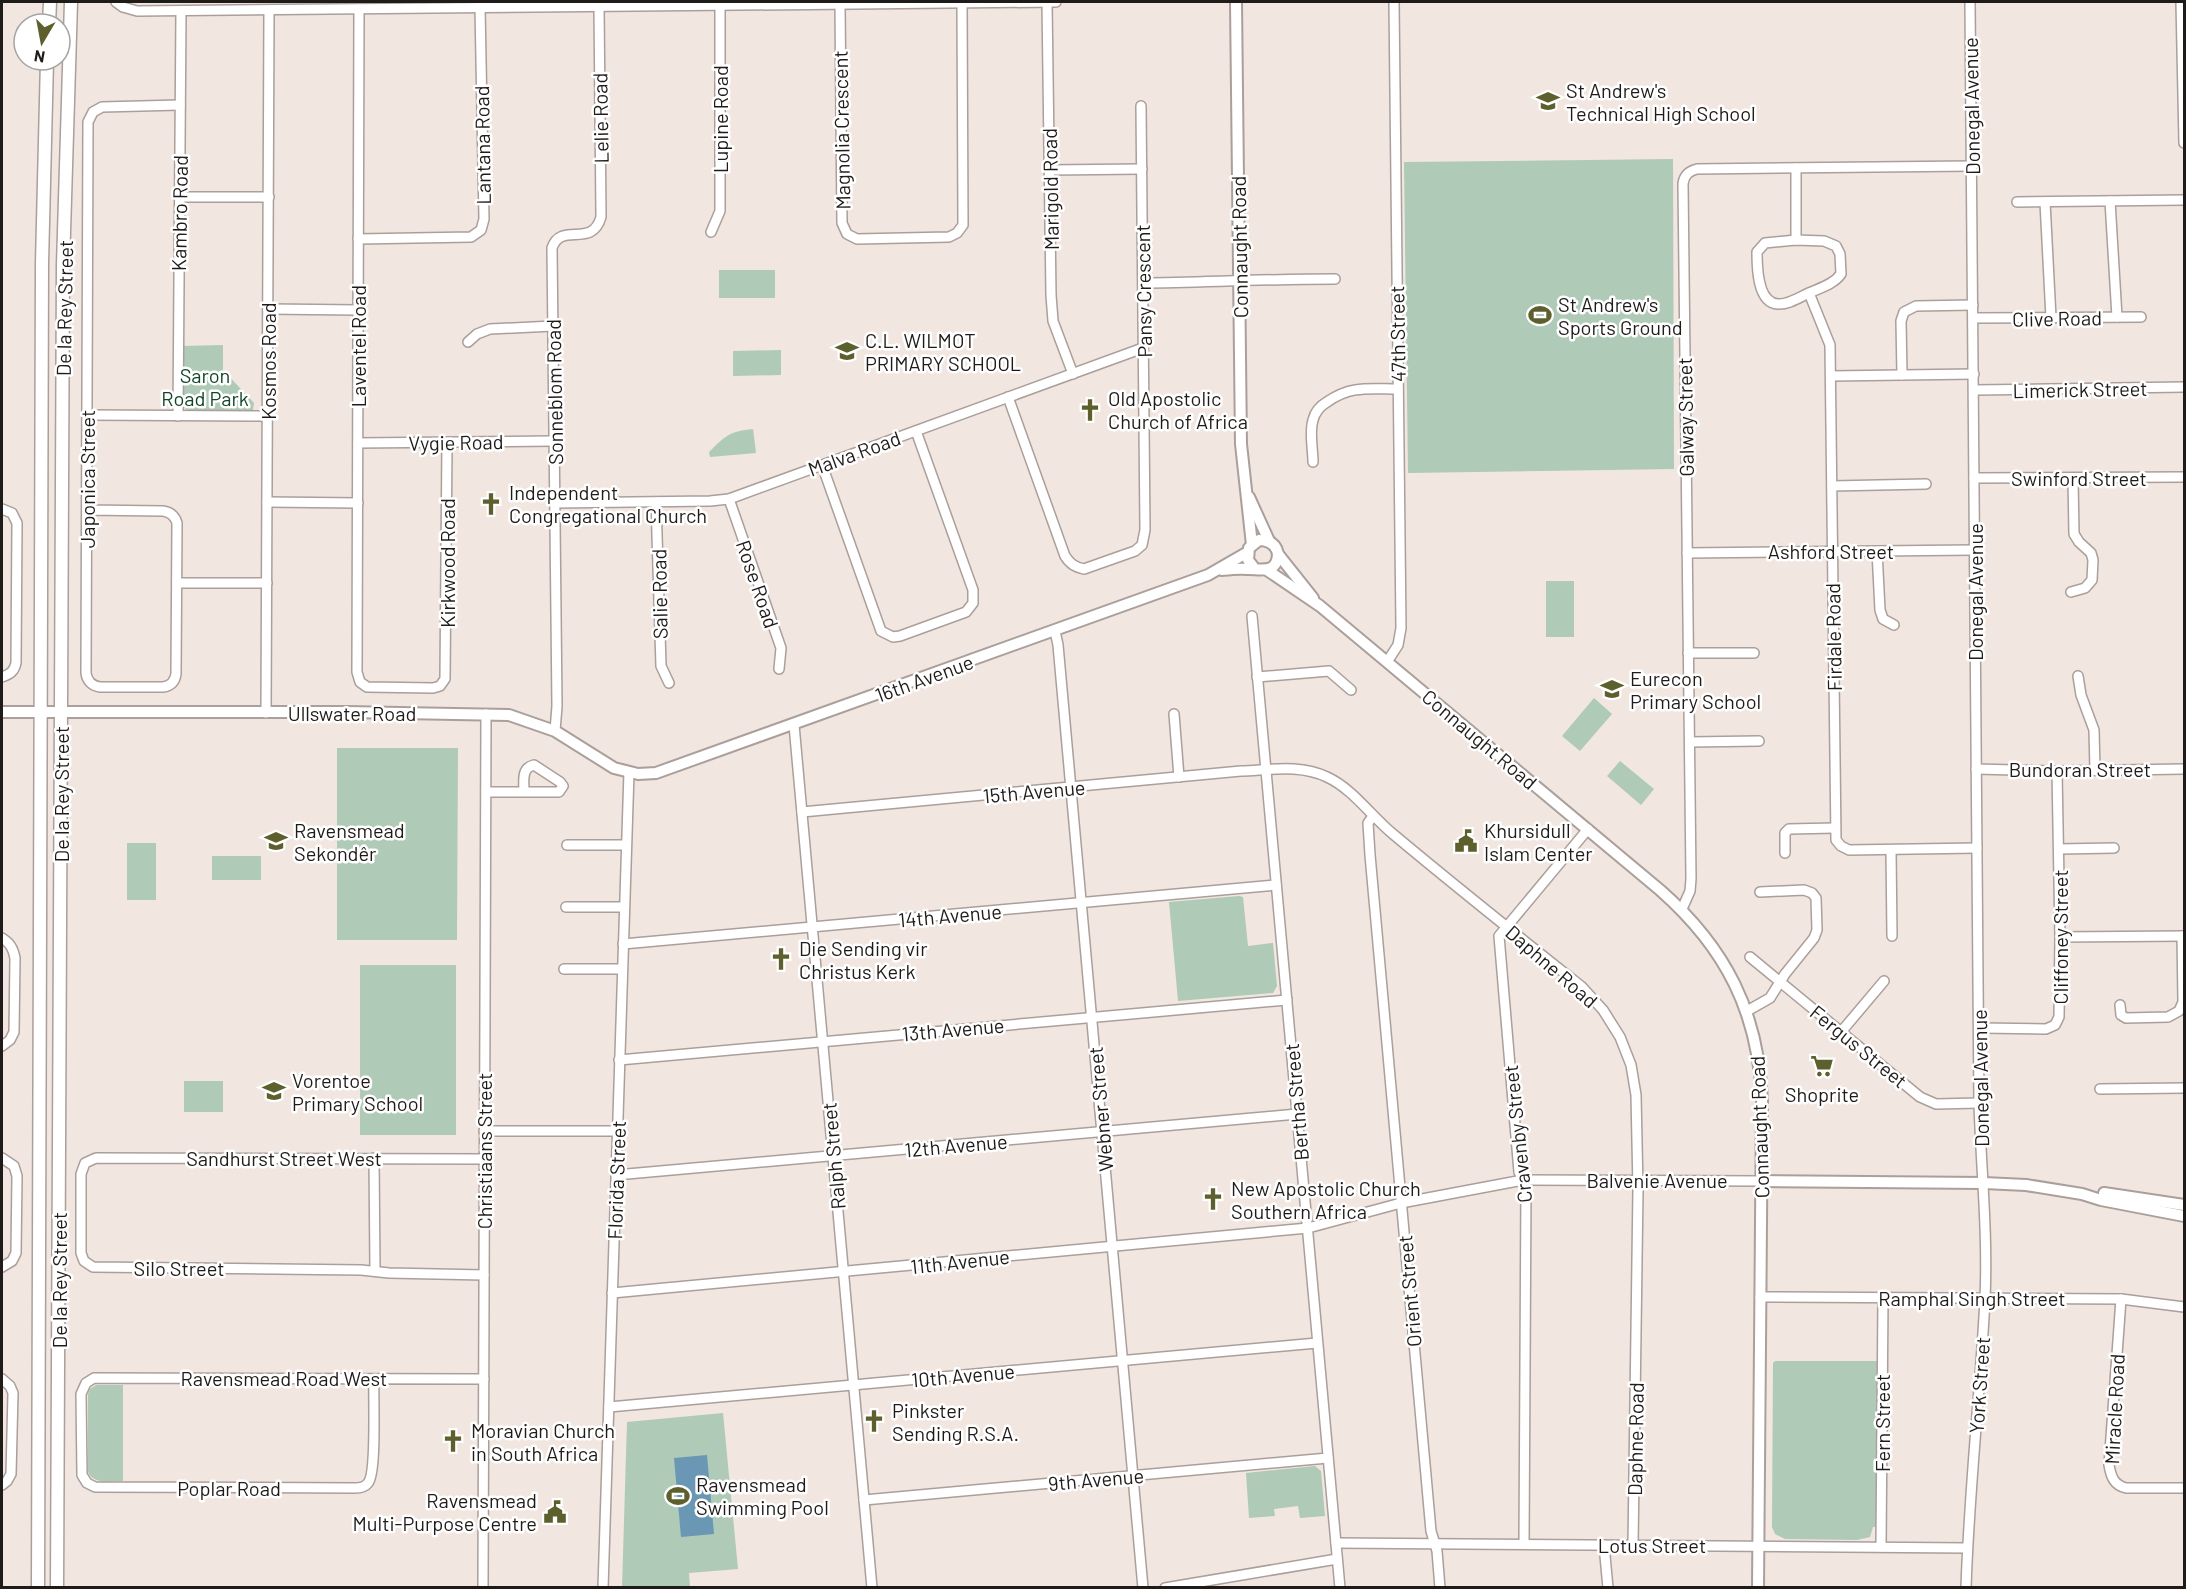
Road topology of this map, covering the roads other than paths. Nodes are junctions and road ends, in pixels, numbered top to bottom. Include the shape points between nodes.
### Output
1 (71, 2) edge
2 (116, 2) edge
3 (1047, 2) edge
4 (1056, 2) edge
5 (1236, 2) edge
6 (1394, 2) edge
7 (1970, 2) edge
8 (962, 3) edge
9 (515, 4) edge
10 (840, 4) junction
11 (720, 5) junction
12 (2182, 5) edge
13 (599, 6) junction
14 (480, 8) junction
15 (359, 9) junction
16 (269, 10) junction
17 (181, 11) junction
18 (47, 72) edge
19 (180, 105) junction
20 (1141, 106) dead end
21 (2184, 143) edge
22 (1972, 166) junction
23 (1142, 168) junction
24 (1796, 168) junction
25 (1050, 170) junction
26 (179, 197) junction
27 (268, 197) junction
28 (2184, 200) edge
29 (2110, 201) junction
30 (2017, 202) dead end
31 (2045, 202) junction
32 (595, 229) joint
33 (711, 232) dead end
34 (358, 239) junction
35 (1796, 240) junction
36 (1335, 279) dead end
37 (1239, 280) junction
38 (1143, 283) junction
39 (1809, 293) junction
40 (1973, 305) junction
41 (268, 309) junction
42 (358, 310) junction
43 (2116, 317) junction
44 (2141, 317) dead end
45 (1974, 318) junction
46 (2051, 318) junction
47 (553, 326) junction
48 (468, 342) dead end
49 (1143, 348) junction
50 (1072, 374) junction
51 (1974, 374) junction
52 (1902, 375) junction
53 (1831, 376) junction
54 (2184, 387) edge
55 (1398, 389) junction
56 (1975, 390) junction
57 (1008, 397) junction
58 (87, 415) junction
59 (178, 416) junction
60 (268, 416) junction
61 (916, 430) junction
62 (554, 441) junction
63 (447, 442) junction
64 (358, 443) junction
65 (1313, 462) dead end
66 (822, 465) junction
67 (2184, 477) edge
68 (1974, 478) junction
69 (2073, 479) junction
70 (1926, 484) dead end
71 (1832, 486) junction
72 (1246, 491) junction
73 (729, 500) junction
74 (267, 502) junction
75 (656, 502) junction
76 (358, 503) junction
77 (555, 503) junction
78 (2, 509) edge
79 (87, 510) junction
80 (1269, 541) junction
81 (1250, 549) junction
82 (1833, 550) junction
83 (1974, 550) junction
84 (1877, 551) junction
85 (1687, 553) junction
86 (1278, 554) junction
87 (1255, 569) junction
88 (1267, 570) junction
89 (1216, 571) junction
90 (177, 583) junction
91 (267, 583) junction
92 (2071, 592) dead end
93 (1320, 606) junction
94 (1252, 616) dead end
95 (1894, 625) dead end
96 (1054, 631) junction
97 (1688, 653) junction
98 (1754, 653) dead end
99 (1387, 662) junction
100 (779, 669) dead end
101 (1257, 676) junction
102 (2078, 676) dead end
103 (2, 677) edge
104 (360, 682) joint
105 (669, 683) dead end
106 (1351, 690) dead end
107 (2, 712) edge
108 (40, 712) junction
109 (61, 712) junction
110 (266, 713) junction
111 (486, 714) junction
112 (1174, 714) dead end
113 (794, 725) junction
114 (555, 731) junction
115 (1759, 741) dead end
116 (1690, 742) junction
117 (1976, 769) junction
118 (2184, 769) edge
119 (1265, 770) junction
120 (2095, 770) junction
121 (2057, 771) junction
122 (629, 772) junction
123 (1179, 777) junction
124 (1071, 787) junction
125 (486, 792) junction
126 (524, 792) junction
127 (802, 812) junction
128 (1373, 816) junction
129 (1835, 828) junction
130 (1588, 830) junction
131 (567, 844) dead end
132 (626, 845) junction
133 (1977, 848) junction
134 (2114, 848) dead end
135 (2059, 849) junction
136 (1891, 850) junction
137 (1785, 853) dead end
138 (1276, 885) junction
139 (1761, 892) dead end
140 (1081, 903) junction
141 (566, 907) dead end
142 (624, 907) junction
143 (1682, 909) junction
144 (812, 927) junction
145 (1506, 927) junction
146 (1892, 936) dead end
147 (2183, 936) edge
148 (2060, 937) junction
149 (2, 938) edge
150 (623, 944) junction
151 (1750, 957) dead end
152 (564, 969) dead end
153 (622, 969) junction
154 (1884, 981) dead end
155 (1780, 982) junction
156 (1287, 1000) junction
157 (2120, 1005) dead end
158 (1747, 1011) junction
159 (1092, 1017) junction
160 (1980, 1028) junction
161 (1841, 1032) junction
162 (823, 1041) junction
163 (2, 1046) edge
164 (620, 1060) junction
165 (2184, 1088) edge
166 (2100, 1089) dead end
167 (1979, 1103) junction
168 (1297, 1114) junction
169 (484, 1131) junction
170 (617, 1131) junction
171 (1102, 1132) junction
172 (833, 1156) junction
173 (2, 1158) edge
174 (374, 1158) junction
175 (484, 1159) junction
176 (85, 1163) joint
177 (616, 1175) junction
178 (1523, 1180) junction
179 (1638, 1180) junction
180 (1761, 1181) junction
181 (1984, 1183) junction
182 (2082, 1194) junction
183 (1401, 1203) junction
184 (2184, 1205) edge
185 (2184, 1216) edge
186 (1308, 1228) junction
187 (1112, 1246) junction
188 (2, 1267) edge
189 (375, 1271) junction
190 (844, 1272) junction
191 (484, 1275) junction
192 (612, 1293) junction
193 (1760, 1298) junction
194 (1883, 1298) junction
195 (1985, 1298) junction
196 (2121, 1299) junction
197 (2184, 1307) edge
198 (1317, 1343) junction
199 (1123, 1361) junction
200 (2, 1379) edge
201 (374, 1379) junction
202 (484, 1379) junction
203 (86, 1383) joint
204 (854, 1385) junction
205 (609, 1407) junction
206 (1328, 1458) junction
207 (1133, 1476) junction
208 (2, 1485) edge
209 (2184, 1488) edge
210 (864, 1500) junction
211 (1336, 1543) junction
212 (1434, 1544) junction
213 (1524, 1544) junction
214 (1604, 1545) junction
215 (1633, 1545) junction
216 (1758, 1546) junction
217 (1881, 1547) junction
218 (1968, 1548) junction
219 (1337, 1559) junction
220 (38, 1587) edge
221 (57, 1587) edge
222 (483, 1587) edge
223 (603, 1587) edge
224 (872, 1587) edge
225 (1143, 1587) edge
226 (1165, 1587) edge
227 (1340, 1587) edge
228 (1440, 1587) edge
229 (1608, 1587) edge
230 (1758, 1587) edge
231 (1966, 1587) edge

1 - 109 main road, De la Rey Street via 63,265
2 - 17 street via 137,11
3 - 4 street
3 - 8 street
3 - 25 street, Marigold Road
5 - 37 street, Connaught Road
6 - 55 street, 47th Street
7 - 22 street, Donegal Avenue
8 - 10 street
8 - 10 street, Magnolia Crescent via 963,225 950,237 857,239 847,234 842,223
9 - 13 street
9 - 14 street
10 - 11 street
11 - 13 street
11 - 33 street, Lupine Road via 720,212
12 - 21 street
13 - 32 street, Lelie Road via 602,212
14 - 15 street
14 - 34 street, Lantana Road via 484,219 481,230 471,237
15 - 16 street
15 - 34 street, Laventel Road
16 - 17 street
16 - 27 street, Kosmos Road
17 - 19 street, Kambro Road
18 - 108 main road, De la Rey Street
19 - 26 street, Kambro Road
19 - 58 street, Japonica Street via 102,107 89,118
20 - 23 street, Pansy Crescent
22 - 24 street, Galway Street
22 - 40 street, Donegal Avenue
23 - 25 street
23 - 38 street, Pansy Crescent
24 - 35 street
24 - 85 street, Galway Street via 1697,169 1684,180
25 - 50 street, Marigold Road via 1053,321
26 - 27 street
26 - 59 street, Kambro Road
27 - 41 street, Kosmos Road
28 - 29 street
29 - 31 street
29 - 43 street
30 - 31 street
31 - 46 street
32 - 47 street, Sonneblom Road via 588,234 561,236 553,244
34 - 42 street, Laventel Road
35 - 39 street via 1831,243 1840,254 1839,277
35 - 39 street via 1770,242 1759,248 1758,278 1767,299 1775,304
36 - 37 street
37 - 38 street
37 - 72 street, Connaught Road via 1241,444
38 - 49 street, Pansy Crescent
39 - 53 street, Firdale Road via 1829,340
40 - 45 street, Donegal Avenue
40 - 52 street via 1916,306 1904,312
41 - 42 street
41 - 60 street, Kosmos Road
42 - 64 street, Laventel Road
43 - 44 street, Clive Road
43 - 46 street, Clive Road
45 - 46 street, Clive Road
45 - 51 street, Donegal Avenue
47 - 48 street via 490,328
47 - 62 street, Sonneblom Road
49 - 50 street, Malva Road
49 - 57 street, Pansy Crescent via 1145,530 1142,544 1122,556 1084,569 1065,556
50 - 57 street, Malva Road
51 - 52 street
51 - 56 street, Donegal Avenue
52 - 53 street
53 - 71 street, Firdale Road
54 - 56 street, Limerick Street
55 - 65 street via 1349,389 1322,405 1312,425
55 - 99 street, 47th Street via 1401,628 1398,645
56 - 68 street, Donegal Avenue
57 - 61 street, Malva Road
58 - 59 street
58 - 79 street, Japonica Street
59 - 60 street
60 - 74 street, Kosmos Road
61 - 66 street, Malva Road
61 - 66 street via 972,590 974,603 966,612 900,636 881,631
62 - 63 street, Vygie Road
62 - 77 street, Sonneblom Road
63 - 64 street, Vygie Road
63 - 104 street, Kirkwood Road via 443,683 433,688 371,688
64 - 76 street, Laventel Road
66 - 73 street, Malva Road
67 - 69 street, Swinford Street
68 - 69 street, Swinford Street
68 - 83 street, Donegal Avenue
69 - 92 street via 2074,534 2092,557 2093,576 2085,588
70 - 71 street
71 - 82 street, Firdale Road
72 - 80 street, Connaught Road
72 - 81 street, Connaught Road
73 - 75 street, Malva Road
73 - 100 street, Rose Road via 781,648
74 - 76 street
74 - 91 street, Kosmos Road
75 - 77 street, Malva Road
75 - 105 street, Salie Road via 661,666
76 - 104 street, Laventel Road
77 - 114 street, Sonneblom Road
78 - 103 street via 12,513 17,535 16,663 10,674
79 - 90 street via 163,511 173,515 177,523
79 - 90 street, Japonica Street via 86,673 90,682 100,687 163,687 173,682
80 - 81 street via 1259,540
80 - 86 street
81 - 87 street via 1248,560
81 - 89 street, 16th Avenue
82 - 84 street, Ashford Street
82 - 85 street, Ashford Street
82 - 129 street, Firdale Road
83 - 84 street, Ashford Street
83 - 117 street, Donegal Avenue
84 - 95 street via 1880,610 1883,619
85 - 97 street, Galway Street
86 - 88 street via 1275,565
86 - 93 street, Connaught Road
87 - 88 street
87 - 89 street, 16th Avenue
88 - 93 street, Connaught Road
89 - 96 street, 16th Avenue
90 - 91 street
91 - 110 street, Kosmos Road
93 - 99 street, Connaught Road
94 - 101 street, Bertha Street
96 - 113 street, 16th Avenue
96 - 124 street, Webner Street
97 - 98 street
97 - 116 street, Galway Street
99 - 130 street, Connaught Road
101 - 106 street via 1329,671
101 - 119 street, Bertha Street
102 - 120 street via 2094,730
107 - 108 street, Ullswater Road
108 - 109 street, Ullswater Road
108 - 220 main road, De la Rey Street
109 - 110 street, Ullswater Road
109 - 221 main road, De la Rey Street
110 - 111 street, Ullswater Road
111 - 114 street, Ullswater Road via 522,718
111 - 125 street, Christiaans Street
112 - 123 street
113 - 122 street, 16th Avenue via 664,771
113 - 127 street, Ralph Street
114 - 122 street, Ullswater Road via 606,764
115 - 116 street
116 - 143 street, Galway Street via 1691,879
117 - 121 street, Bundoran Street
117 - 133 street, Donegal Avenue
118 - 120 street, Bundoran Street
119 - 123 street, 15th Avenue
119 - 128 street, Daphne Road via 1311,771 1329,778
119 - 138 street, Bertha Street
120 - 121 street, Bundoran Street
121 - 135 street, Cliffoney Street
122 - 132 street, Florida Street
123 - 124 street, 15th Avenue
124 - 127 street, 15th Avenue
124 - 140 street, Webner Street
125 - 126 street
125 - 169 street, Christiaans Street
126 - 126 street via 559,792 563,786 537,765 530,765 524,772
127 - 144 street, Ralph Street
128 - 145 street, Daphne Road
128 - 183 street, Orient Street via 1368,823 1370,855
129 - 136 street via 1836,840 1844,849
129 - 137 street via 1789,829 1785,833
130 - 143 street, Connaught Road
130 - 145 street, Cravenby Street
131 - 132 street
132 - 142 street, Florida Street
133 - 136 street
133 - 160 street, Donegal Avenue
134 - 135 street
135 - 148 street, Cliffoney Street
136 - 146 street
138 - 140 street, 14th Avenue
138 - 156 street, Bertha Street
139 - 155 street via 1809,891 1816,898 1816,934
140 - 144 street, 14th Avenue
140 - 159 street, Webner Street
141 - 142 street
142 - 150 street, Florida Street
143 - 158 street, Connaught Road via 1720,955
144 - 150 street, 14th Avenue
144 - 162 street, Ralph Street
145 - 178 street, Cravenby Street via 1499,936 1519,1172
145 - 179 street, Daphne Road via 1582,987 1603,1010 1620,1038 1634,1080
147 - 148 street
147 - 157 street via 2183,1002 2179,1011 2168,1017 2126,1018 2121,1015
148 - 160 street, Cliffoney Street via 2061,1012 2055,1024 2040,1030
149 - 163 street via 14,950 15,970 14,1032
150 - 153 street, Florida Street
151 - 155 street, Fergus Street
152 - 153 street
153 - 164 street, Florida Street
154 - 161 street
155 - 158 street via 1770,998
155 - 161 street, Fergus Street
156 - 159 street, 13th Avenue
156 - 168 street, Bertha Street
158 - 180 street, Connaught Road via 1760,1064
159 - 162 street, 13th Avenue
159 - 171 street, Webner Street
160 - 167 street, Donegal Avenue
161 - 167 street, Fergus Street via 1927,1101
162 - 164 street, 13th Avenue
162 - 172 street, Ralph Street
164 - 170 street, Florida Street
165 - 166 street
167 - 181 street, Donegal Avenue
168 - 171 street, 12th Avenue
168 - 186 street, Bertha Street
169 - 170 street
169 - 175 street, Christiaans Street
170 - 177 street, Florida Street
171 - 172 street, 12th Avenue
171 - 187 street, Webner Street
172 - 177 street, 12th Avenue
172 - 190 street, Ralph Street
173 - 188 street via 14,1166 17,1176 16,1253
174 - 175 street, Sandhurst Street West
174 - 176 street, Sandhurst Street West via 96,1158
174 - 189 street
175 - 191 street, Christiaans Street
176 - 189 street, Silo Street via 81,1174 81,1253 90,1266
177 - 192 street, Florida Street
178 - 179 street, Balvenie Avenue
178 - 183 street, Balvenie Avenue
178 - 213 street, Cravenby Street
179 - 180 street, Balvenie Avenue
179 - 215 street, Daphne Road
180 - 181 street, Balvenie Avenue
180 - 193 street, Connaught Road
181 - 182 street, Balvenie Avenue
181 - 195 street, York Street
182 - 184 street, Balvenie Avenue via 2103,1193
182 - 185 street, Balvenie Avenue
183 - 186 street, Balvenie Avenue
183 - 212 street, Orient Street
186 - 187 street, 11th Avenue
186 - 198 street, Bertha Street
187 - 190 street, 11th Avenue
187 - 199 street, Webner Street
189 - 191 street, Silo Street
190 - 192 street, 11th Avenue
190 - 204 street, Ralph Street
191 - 202 street, Christiaans Street
192 - 205 street, Florida Street
193 - 194 street, Ramphal Singh Street
193 - 216 street, Connaught Road
194 - 195 street, Ramphal Singh Street
194 - 217 street, Fern Street
195 - 196 street, Ramphal Singh Street
195 - 218 street, York Street
196 - 197 street, Ramphal Singh Street
196 - 209 street, Miracle Road via 2110,1473 2122,1487
198 - 199 street, 10th Avenue
198 - 206 street, Bertha Street
199 - 204 street, 10th Avenue
199 - 207 street, Webner Street
200 - 208 street via 13,1392 11,1474
201 - 202 street, Ravensmead Road West
201 - 203 street, Ravensmead Road West via 99,1378
201 - 203 street, Poplar Road via 372,1477 355,1488 95,1487 82,1475 81,1394
202 - 222 street, Christiaans Street
204 - 205 street, 10th Avenue
204 - 210 street, Ralph Street
205 - 223 street, Florida Street
206 - 207 street, 9th Avenue
206 - 211 street, Bertha Street
207 - 210 street, 9th Avenue
207 - 225 street, Webner Street
210 - 224 street, Ralph Street
211 - 212 street, Lotus Street
211 - 219 street, Bertha Street
212 - 213 street, Lotus Street
212 - 228 street, Orient Street
213 - 214 street, Lotus Street
214 - 215 street, Lotus Street
214 - 229 street
215 - 216 street, Lotus Street
216 - 217 street, Lotus Street
216 - 230 street, Connaught Road
217 - 218 street, Lotus Street
218 - 231 street, York Street
219 - 226 street
219 - 227 street, Bertha Street

